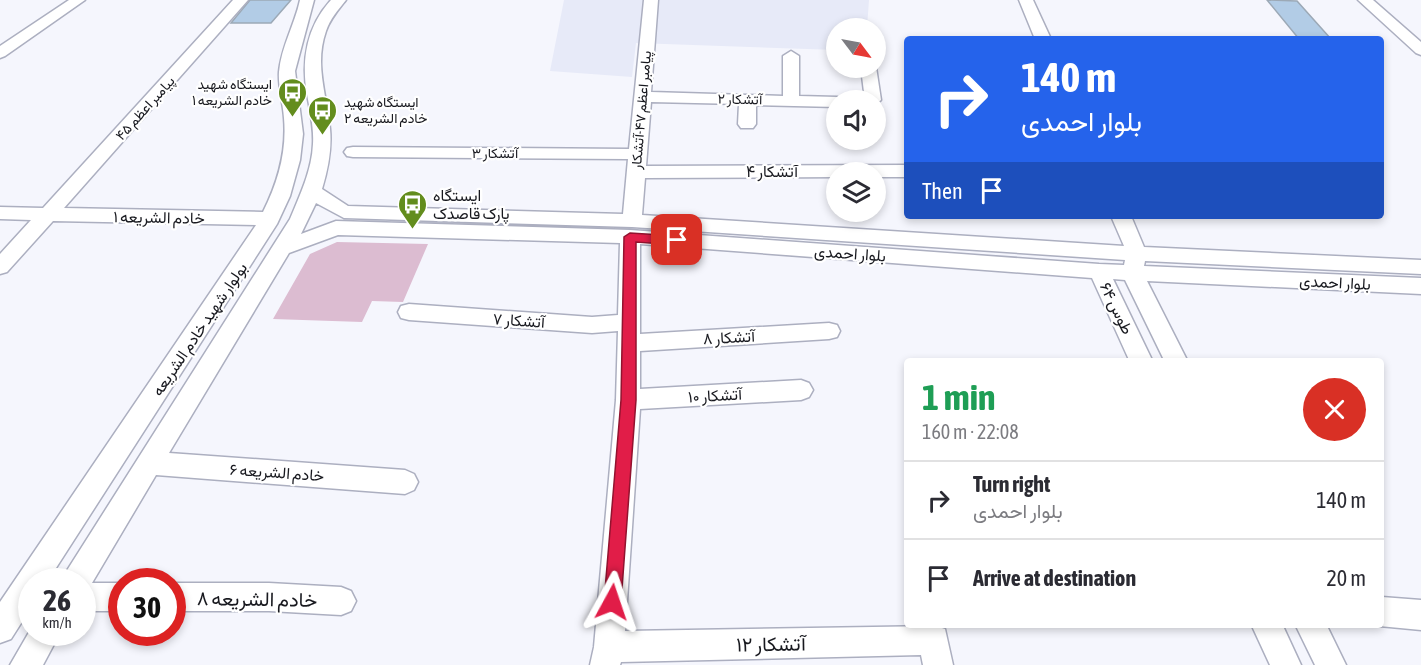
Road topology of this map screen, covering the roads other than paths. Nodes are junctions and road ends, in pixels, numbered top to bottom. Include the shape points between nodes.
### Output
1 (78, 0) edge
2 (241, 0) edge
3 (307, 0) edge
4 (339, 0) edge
5 (651, 0) edge
6 (1026, 0) edge
7 (1365, 0) edge
8 (1042, 36) edge
9 (1421, 50) edge
10 (0, 53) edge
11 (791, 56) dead end
12 (642, 97) junction
13 (748, 100) junction
14 (791, 100) junction
15 (826, 102) edge
16 (747, 124) dead end
17 (353, 152) dead end
18 (637, 163) junction
19 (904, 171) edge
20 (312, 191) junction
21 (0, 213) edge
22 (48, 215) junction
23 (270, 219) junction
24 (1122, 219) edge
25 (340, 220) junction
26 (631, 229) junction
27 (283, 248) junction
28 (1135, 263) junction
29 (0, 267) edge
30 (1421, 267) edge
31 (1099, 271) junction
32 (1421, 286) edge
33 (409, 312) dead end
34 (829, 331) dead end
35 (628, 333) junction
36 (1140, 358) edge
37 (1175, 358) edge
38 (801, 390) dead end
39 (628, 400) junction
40 (150, 463) junction
41 (405, 482) dead end
42 (85, 568) edge
43 (186, 597) edge
44 (341, 601) dead end
45 (1384, 612) edge
46 (1421, 615) edge
47 (0, 628) edge
48 (1268, 628) edge
49 (1312, 628) edge
50 (37, 646) edge
51 (936, 653) edge
52 (607, 656) edge
53 (25, 665) edge
54 (1286, 665) edge
55 (1331, 665) edge

1 - 10 street
2 - 22 street, پیامبر اعظم ۴۵
3 - 23 street, بولوار شهید خادم الشریعه via 288,65 295,141 291,166
4 - 20 street, بولوار شهید خادم الشریعه via 327,11 313,51 312,71 323,136
5 - 12 street, پیامبر اعظم ۴۷-آتشکار
6 - 8 street
7 - 9 street
11 - 14 street
12 - 13 street, آتشکار ۲
12 - 18 street, پیامبر اعظم ۴۷-آتشکار
13 - 14 street, آتشکار ۲
13 - 16 street
14 - 15 street, آتشکار ۲
17 - 18 street, آتشکار ۳
18 - 19 street, آتشکار ۴
18 - 26 street, پیامبر اعظم ۴۷-آتشکار
20 - 25 street
20 - 27 street, بولوار شهید خادم الشریعه
21 - 22 street, خادم الشریعه ۱
22 - 23 street, خادم الشریعه ۱
22 - 29 street, پیامبر اعظم ۴۵
23 - 47 street, بولوار شهید خادم الشریعه
24 - 28 street, طوس ۶۴
25 - 26 street, بلوار احمدی
25 - 27 street, بلوار احمدی
26 - 28 street, بلوار احمدی
26 - 31 street, بلوار احمدی
26 - 35 street, پیامبر اعظم ۴۷-آتشکار
27 - 40 street, بولوار شهید خادم الشریعه
28 - 30 street, بلوار احمدی
28 - 31 street, بلوار احمدی
28 - 32 street, بلوار احمدی
28 - 37 street, طوس ۶۴
31 - 36 street, طوس ۶۴
33 - 35 street, آتشکار ۷ via 592,325
34 - 35 street, آتشکار ۸
35 - 39 street, پیامبر اعظم ۴۷-آتشکار
38 - 39 street, آتشکار ۱۰
39 - 52 street, پیامبر اعظم ۴۷-آتشکار
40 - 41 street, خادم الشریعه ۶
40 - 42 street, بولوار شهید خادم الشریعه
43 - 44 street, خادم الشریعه ۸
45 - 46 street
48 - 54 street
49 - 55 street
50 - 53 street
51 - 52 street, آتشکار ۱۲

